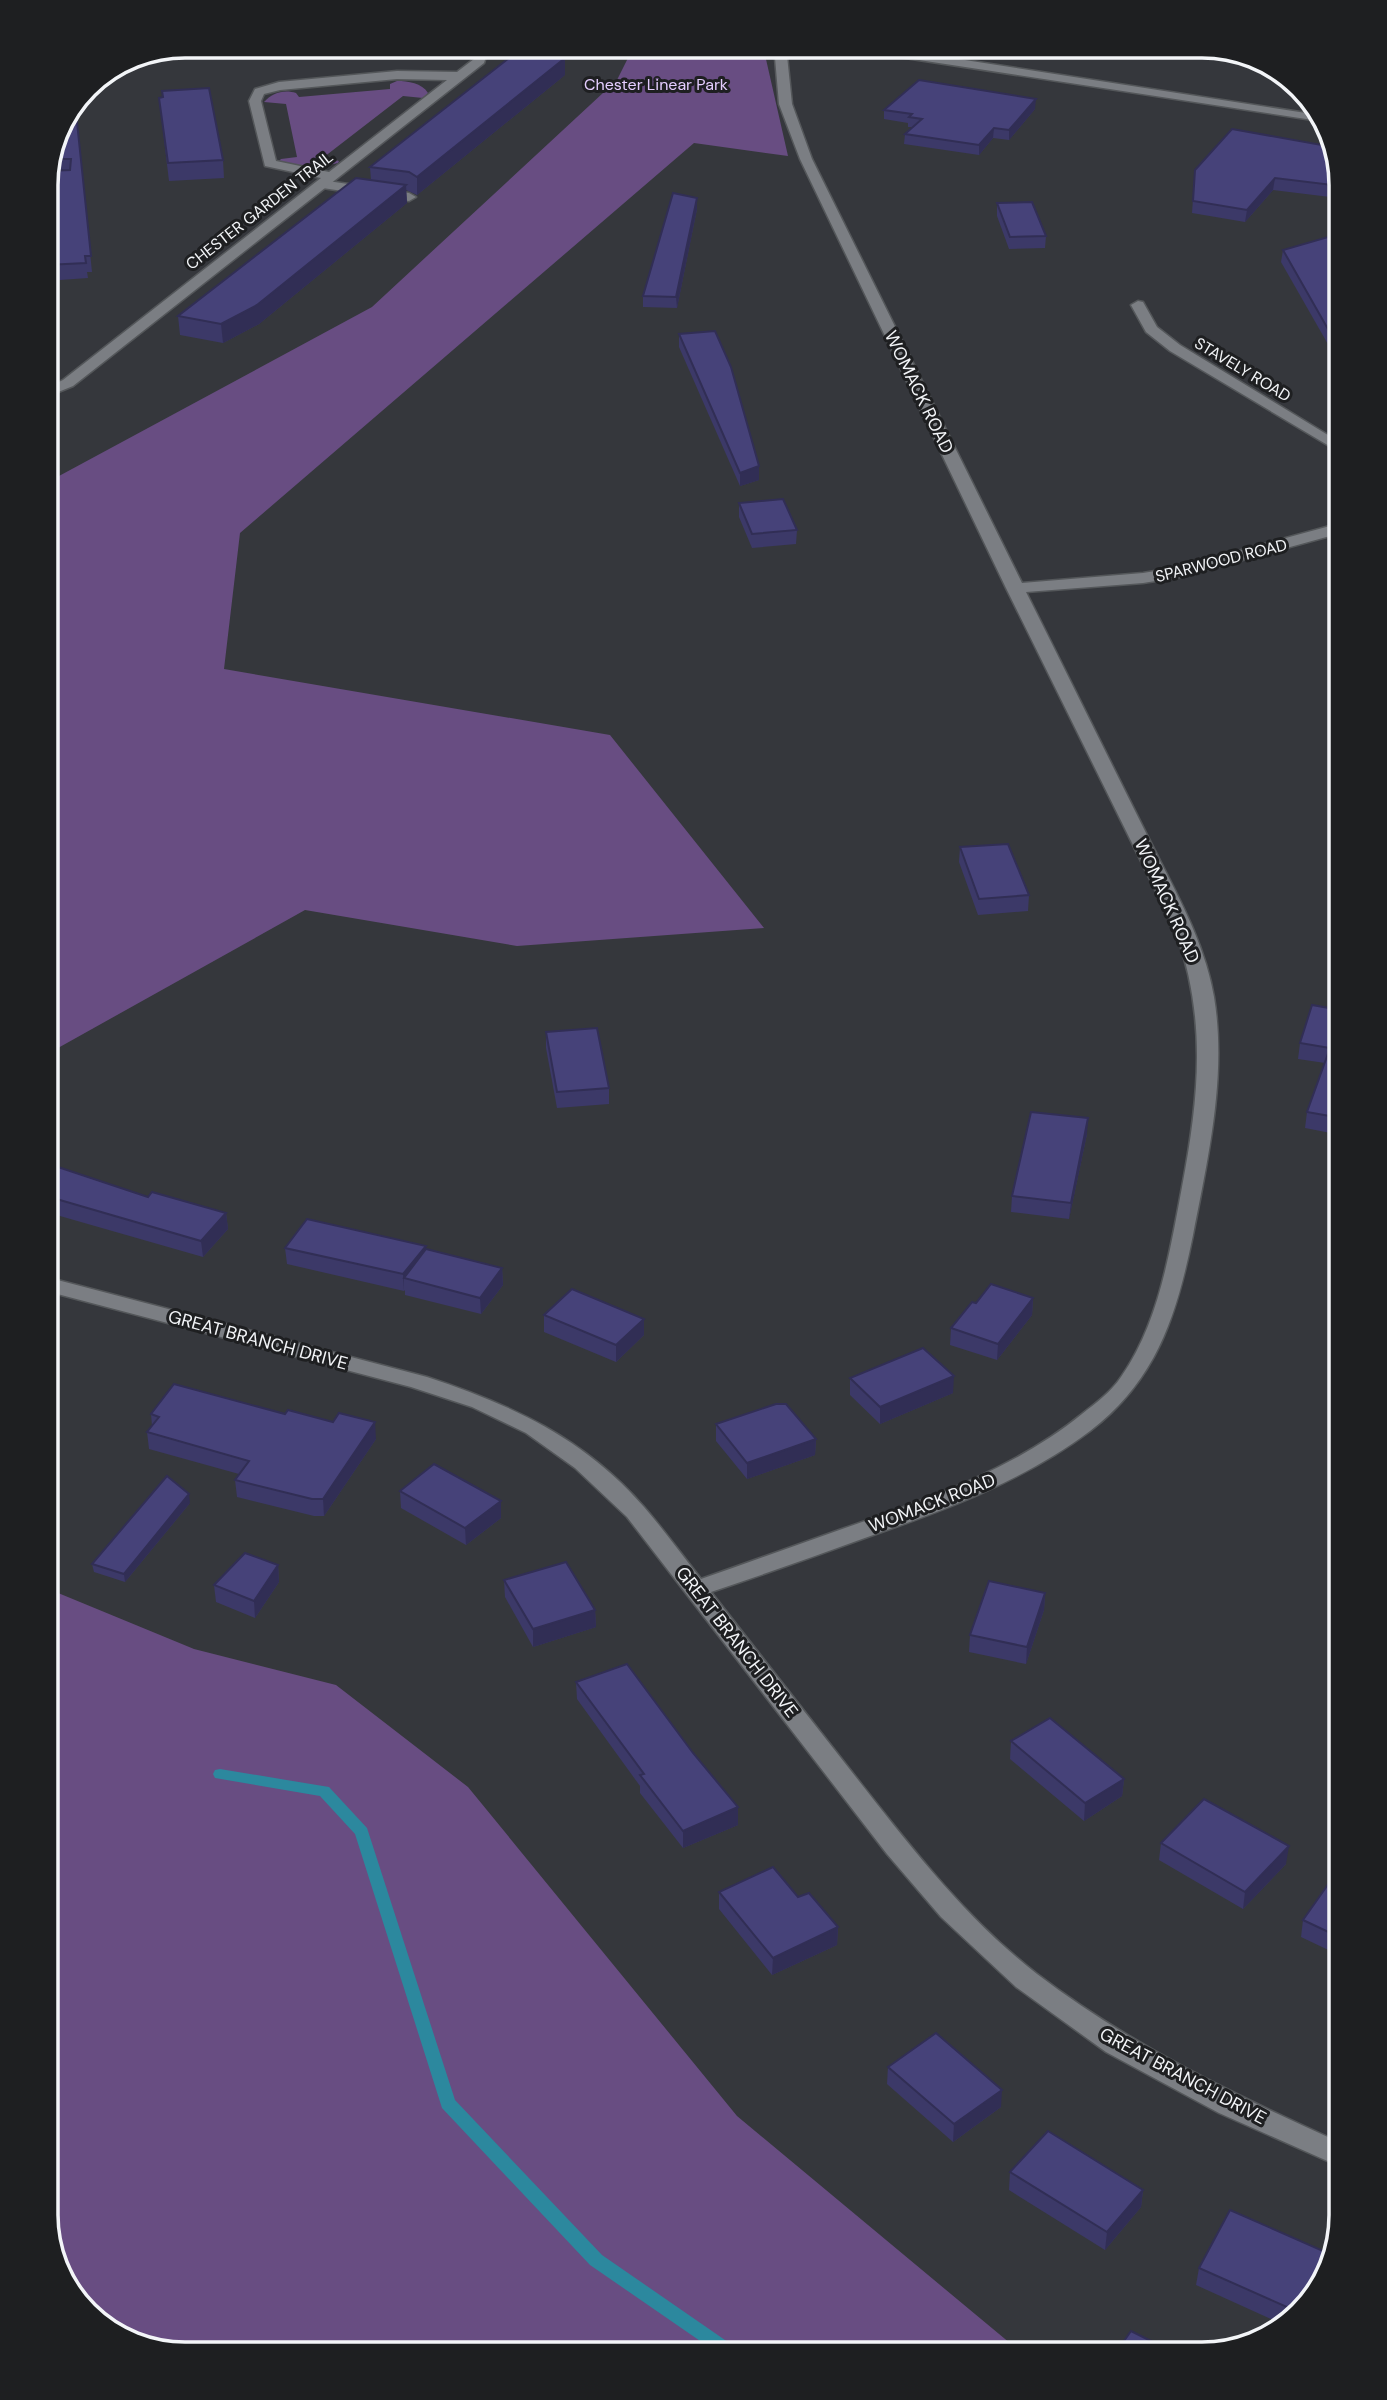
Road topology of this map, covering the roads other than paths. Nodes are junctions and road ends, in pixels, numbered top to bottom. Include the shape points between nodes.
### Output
1 (480, 58) edge
2 (780, 58) edge
3 (930, 58) edge
4 (459, 76) junction
5 (1310, 117) edge
6 (326, 180) junction
7 (409, 197) edge
8 (1138, 305) dead end
9 (58, 388) edge
10 (1329, 441) edge
11 (1329, 532) edge
12 (1014, 589) junction
13 (58, 1287) edge
14 (696, 1589) junction
15 (1329, 2149) edge

1 - 4 street, CHESTER GARDEN TRAIL
2 - 12 street, WOMACK ROAD via 779,81 796,136
3 - 5 street
4 - 6 street, CHESTER GARDEN TRAIL
4 - 6 street via 397,75 279,86 259,92 255,101 270,163
6 - 7 street
6 - 9 street, CHESTER GARDEN TRAIL
8 - 10 street, STAVELY ROAD via 1151,329 1175,348
11 - 12 street, SPARWOOD ROAD via 1180,572
12 - 14 street, WOMACK ROAD via 1185,932 1204,1000 1198,1158 1165,1313 1127,1384 1101,1411 1021,1467 962,1496
13 - 14 street, GREAT BRANCH DRIVE via 480,1402 534,1428 583,1463 635,1511
14 - 15 street, GREAT BRANCH DRIVE via 896,1847 950,1910 1026,1980 1116,2044 1229,2105

